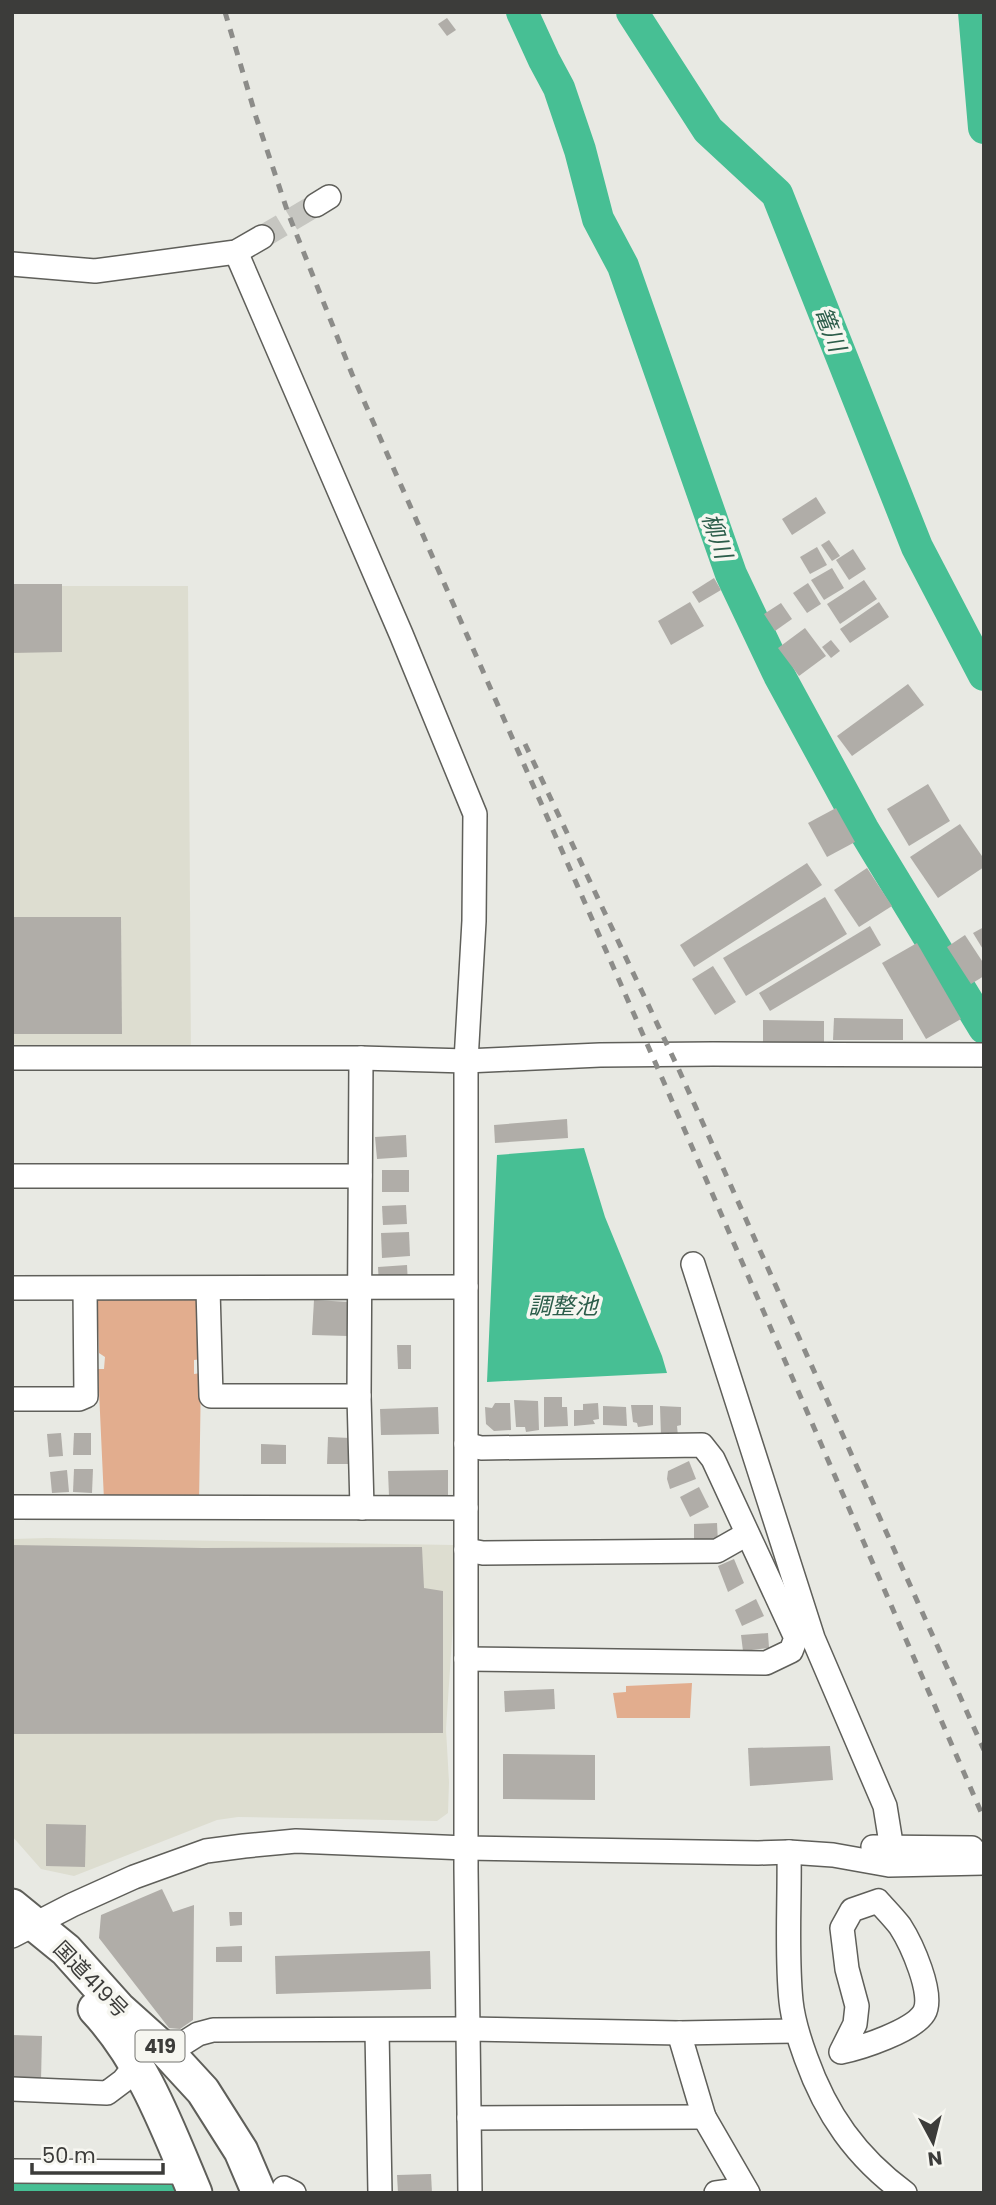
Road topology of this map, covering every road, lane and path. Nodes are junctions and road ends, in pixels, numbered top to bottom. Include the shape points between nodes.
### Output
1 (262, 237) tunnel mouth
2 (236, 253) junction
3 (12, 264) edge
4 (981, 1055) edge
5 (12, 1058) edge
6 (361, 1058) junction
7 (466, 1061) junction
8 (12, 1177) edge
9 (360, 1177) junction
10 (693, 1264) dead end
11 (360, 1287) junction
12 (466, 1287) junction
13 (12, 1288) edge
14 (85, 1289) junction
15 (208, 1289) junction
16 (359, 1396) junction
17 (12, 1399) edge
18 (467, 1444) junction
19 (12, 1507) edge
20 (362, 1508) junction
21 (466, 1508) junction
22 (747, 1534) junction
23 (467, 1550) junction
24 (466, 1659) junction
25 (466, 1848) junction
26 (888, 1848) junction
27 (984, 1848) edge
28 (789, 1852) junction
29 (833, 1855) junction
30 (984, 1863) edge
31 (18, 1925) edge
32 (468, 2029) junction
33 (377, 2031) junction
34 (796, 2031) junction
35 (679, 2033) junction
36 (841, 2052) junction
37 (168, 2053) junction
38 (136, 2066) junction
39 (810, 2068) junction
40 (12, 2089) edge
41 (704, 2117) junction
42 (469, 2118) junction
43 (12, 2171) edge
44 (190, 2181) edge
45 (106, 2183) edge
46 (274, 2191) edge
47 (746, 2191) edge
48 (380, 2193) edge
49 (470, 2193) edge
50 (716, 2193) edge
51 (905, 2193) edge

1 - 2 street
2 - 3 street via 95,271
2 - 7 street via 475,814
4 - 7 street via 675,1055
5 - 6 street
6 - 7 street
6 - 9 street
7 - 12 street
8 - 9 street
9 - 11 street
10 - 26 street via 814,1638 885,1806
11 - 12 street
11 - 15 street
11 - 16 street
12 - 18 street
13 - 14 street
14 - 15 street
14 - 17 street via 86,1396
15 - 16 street via 211,1396
16 - 20 street
18 - 21 street
18 - 22 street via 481,1448 702,1446 713,1459
19 - 20 street
20 - 21 street
21 - 23 street
22 - 23 street via 717,1551
22 - 24 street via 796,1638 791,1651 766,1663
23 - 24 street
24 - 25 street
25 - 28 street
25 - 31 street via 296,1841 206,1851
25 - 32 street
26 - 27 street
26 - 29 street via 865,1846
28 - 29 street
28 - 34 street via 791,2002
29 - 30 street via 889,1865
31 - 37 highway, 国道419号 / 419 via 66,1950 119,2009
31 - 38 highway, 国道419号 / 419 via 115,2031
32 - 33 street
32 - 35 street
32 - 42 street
33 - 37 street via 212,2029
33 - 48 street
34 - 35 street
34 - 39 street
35 - 41 street
36 - 36 street via 855,2024 857,2006 842,1928 852,1910 878,1902 902,1929 926,1984 926,2010 900,2031 866,2047
36 - 39 street
37 - 46 highway, 国道419号 / 419 via 203,2091 241,2151
38 - 40 street via 107,2093
38 - 44 highway, 国道419号 / 419
39 - 51 street via 841,2131
41 - 42 street
41 - 47 street
42 - 49 street
43 - 45 street
44 - 45 street via 176,2172
47 - 50 street

